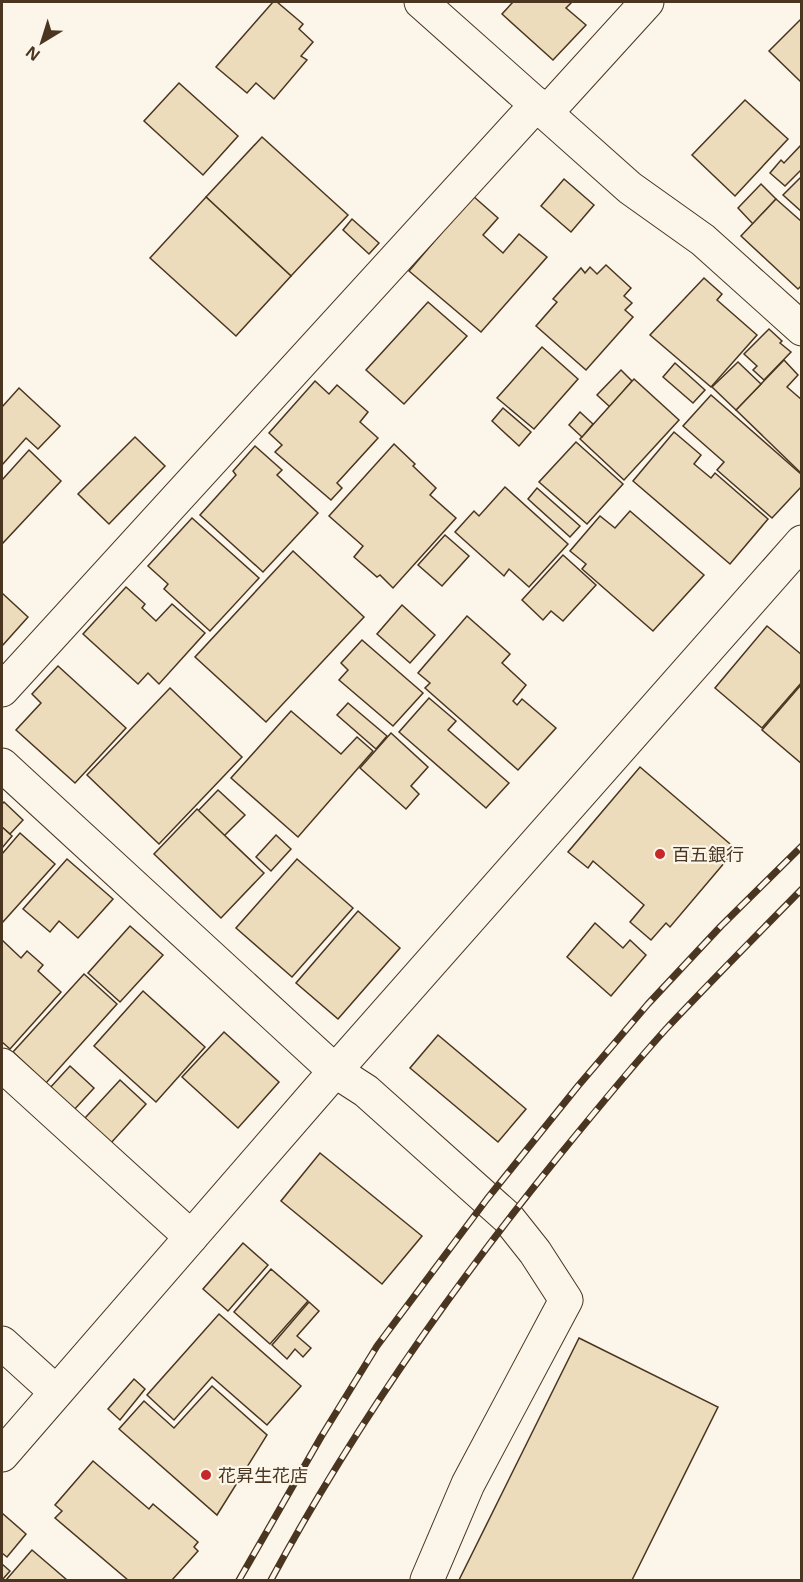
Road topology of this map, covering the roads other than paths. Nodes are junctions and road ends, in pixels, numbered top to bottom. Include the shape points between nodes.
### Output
1 (421, 2) edge
2 (647, 2) edge
3 (542, 108) junction
4 (801, 329) edge
5 (801, 542) edge
6 (2, 690) edge
7 (2, 765) edge
8 (2, 1065) edge
9 (335, 1071) junction
10 (191, 1237) junction
11 (2, 1342) edge
12 (57, 1392) junction
13 (2, 1455) edge
14 (427, 1581) edge

1 - 3 street
2 - 3 street
3 - 4 street via 630,188 704,240
3 - 6 street
5 - 9 street
7 - 9 street
8 - 10 street
9 - 10 street
9 - 14 street via 366,1091 508,1218 566,1300 468,1484
10 - 12 street
11 - 12 street
12 - 13 street

